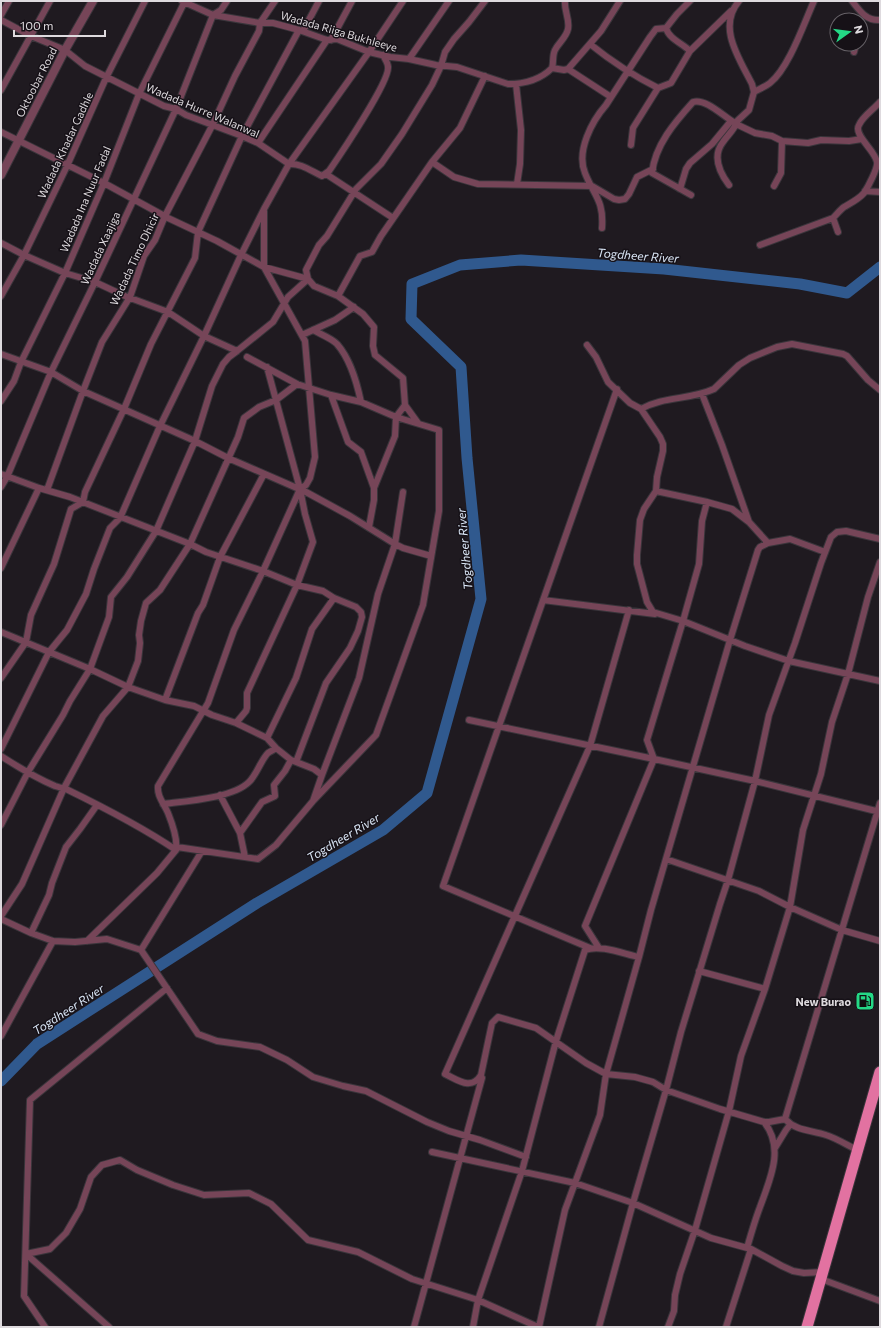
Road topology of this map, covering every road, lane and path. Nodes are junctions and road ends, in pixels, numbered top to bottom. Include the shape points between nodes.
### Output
1 (9, 1) edge
2 (50, 1) edge
3 (93, 1) edge
4 (145, 1) edge
5 (183, 1) edge
6 (227, 1) edge
7 (275, 1) edge
8 (319, 1) edge
9 (352, 1) edge
10 (403, 1) edge
11 (449, 1) edge
12 (485, 1) edge
13 (566, 1) edge
14 (620, 1) edge
15 (690, 1) edge
16 (739, 1) edge
17 (814, 1) edge
18 (852, 1) edge
19 (732, 10) junction
20 (860, 12) edge
21 (1, 15) edge
22 (213, 15) junction
23 (869, 17) edge
24 (1, 20) edge
25 (880, 20) edge
26 (260, 23) junction
27 (666, 28) junction
28 (301, 31) junction
29 (31, 36) junction
30 (329, 40) junction
31 (590, 44) junction
32 (65, 50) junction
33 (690, 51) junction
34 (369, 52) junction
35 (383, 55) junction
36 (409, 58) junction
37 (441, 65) junction
38 (552, 68) junction
39 (568, 69) junction
40 (628, 70) junction
41 (485, 76) junction
42 (106, 78) junction
43 (516, 84) junction
44 (658, 88) junction
45 (1, 90) edge
46 (754, 92) junction
47 (139, 94) junction
48 (611, 97) junction
49 (880, 102) edge
50 (176, 109) junction
51 (734, 123) junction
52 (213, 124) junction
53 (1, 132) edge
54 (242, 136) junction
55 (862, 139) junction
56 (18, 140) junction
57 (782, 141) junction
58 (258, 144) junction
59 (631, 145) dead end
60 (432, 162) junction
61 (289, 164) junction
62 (67, 166) junction
63 (653, 168) junction
64 (326, 174) junction
65 (1, 176) edge
66 (104, 183) junction
67 (516, 184) junction
68 (592, 186) junction
69 (729, 186) dead end
70 (774, 186) dead end
71 (680, 189) junction
72 (354, 192) junction
73 (865, 192) junction
74 (880, 192) edge
75 (690, 195) dead end
76 (133, 199) junction
77 (264, 209) junction
78 (165, 216) junction
79 (393, 218) junction
80 (833, 218) junction
81 (602, 228) dead end
82 (198, 232) junction
83 (838, 232) dead end
84 (1, 243) edge
85 (760, 245) dead end
86 (24, 255) junction
87 (241, 255) junction
88 (264, 267) junction
89 (65, 273) junction
90 (308, 279) junction
91 (95, 282) junction
92 (1, 296) edge
93 (338, 296) junction
94 (130, 297) junction
95 (284, 304) junction
96 (354, 307) junction
97 (168, 312) junction
98 (313, 330) junction
99 (302, 335) junction
100 (204, 336) junction
101 (587, 345) dead end
102 (237, 351) junction
103 (1, 354) edge
104 (247, 356) dead end
105 (21, 362) junction
106 (267, 367) junction
107 (51, 372) junction
108 (298, 384) junction
109 (309, 388) junction
110 (617, 389) junction
111 (880, 390) edge
112 (83, 391) junction
113 (702, 394) junction
114 (331, 395) junction
115 (276, 400) junction
116 (1, 401) edge
117 (361, 402) junction
118 (405, 405) junction
119 (124, 409) junction
120 (641, 409) junction
121 (396, 417) junction
122 (418, 423) junction
123 (160, 426) junction
124 (195, 442) junction
125 (228, 458) junction
126 (264, 474) junction
127 (4, 475) edge
128 (1, 487) edge
129 (39, 488) junction
130 (374, 488) junction
131 (300, 489) junction
132 (48, 490) junction
133 (656, 491) junction
134 (402, 492) dead end
135 (83, 502) junction
136 (708, 502) junction
137 (120, 518) junction
138 (749, 522) junction
139 (369, 527) junction
140 (156, 531) junction
141 (880, 539) edge
142 (768, 543) junction
143 (190, 544) junction
144 (394, 544) junction
145 (825, 552) junction
146 (431, 556) junction
147 (220, 557) junction
148 (880, 562) edge
149 (1, 568) edge
150 (263, 571) junction
151 (297, 585) junction
152 (334, 598) junction
153 (543, 600) junction
154 (629, 610) junction
155 (655, 614) junction
156 (683, 621) junction
157 (1, 632) edge
158 (730, 640) junction
159 (26, 642) junction
160 (49, 652) junction
161 (789, 661) junction
162 (90, 669) junction
163 (848, 674) junction
164 (1, 678) edge
165 (880, 681) edge
166 (128, 687) junction
167 (165, 700) junction
168 (203, 710) junction
169 (469, 720) dead end
170 (236, 724) junction
171 (499, 726) junction
172 (267, 738) junction
173 (590, 746) junction
174 (1, 748) edge
175 (276, 748) junction
176 (1, 756) edge
177 (654, 759) junction
178 (294, 761) junction
179 (692, 768) junction
180 (28, 772) junction
181 (322, 775) junction
182 (755, 781) junction
183 (64, 788) junction
184 (220, 795) junction
185 (814, 796) junction
186 (313, 801) junction
187 (880, 803) edge
188 (164, 804) junction
189 (97, 805) junction
190 (879, 811) edge
191 (1, 825) edge
192 (240, 833) junction
193 (176, 849) junction
194 (202, 851) junction
195 (245, 857) junction
196 (666, 859) junction
197 (728, 880) junction
198 (790, 907) junction
199 (515, 917) junction
200 (1, 918) edge
201 (842, 930) junction
202 (31, 933) junction
203 (53, 941) junction
204 (86, 941) junction
205 (880, 941) edge
206 (590, 948) junction
207 (599, 948) junction
208 (141, 950) junction
209 (639, 957) junction
210 (699, 971) junction
211 (167, 988) junction
212 (765, 989) junction
213 (498, 1017) junction
214 (1, 1035) edge
215 (556, 1041) junction
216 (880, 1072) edge
217 (606, 1074) junction
218 (666, 1090) junction
219 (729, 1111) junction
220 (785, 1119) junction
221 (764, 1122) junction
222 (790, 1125) junction
223 (466, 1136) junction
224 (775, 1148) junction
225 (857, 1150) junction
226 (432, 1152) dead end
227 (526, 1157) junction
228 (460, 1158) junction
229 (522, 1171) junction
230 (575, 1183) junction
231 (633, 1203) junction
232 (695, 1230) junction
233 (749, 1249) junction
234 (26, 1254) junction
235 (822, 1275) junction
236 (426, 1284) junction
237 (478, 1300) junction
238 (880, 1301) edge
239 (45, 1327) edge
240 (109, 1327) edge
241 (414, 1327) edge
242 (473, 1327) edge
243 (538, 1327) edge
244 (599, 1327) edge
245 (668, 1327) edge
246 (726, 1327) edge
247 (807, 1327) edge

1 - 21 street
2 - 29 street
3 - 32 street, Oktoobar Road
4 - 42 street, Wadada Khadar Gadhle
5 - 22 street, Wadada Riiga Bukhleeye
5 - 47 street, Wadada Ina Nuur Fadal
6 - 22 street via 221,10
7 - 26 street, Wadada Timo Dhicir
8 - 28 street
9 - 30 street
10 - 34 street
11 - 36 street
12 - 37 street via 445,52
13 - 38 street via 568,28 566,36 556,48
14 - 31 street
15 - 27 street
16 - 19 street
17 - 46 street via 779,73 771,82
18 - 20 street
19 - 33 street
19 - 46 street via 729,34
22 - 26 street, Wadada Riiga Bukhleeye
22 - 50 street, Wadada Xaajiga
23 - 25 street
24 - 29 street, Wadada Hurre Walanwal
26 - 28 street, Wadada Riiga Bukhleeye via 273,23
26 - 52 street, Wadada Timo Dhicir via 259,31 234,76
27 - 33 street via 676,42
27 - 40 street via 656,29
28 - 30 street, Wadada Riiga Bukhleeye
28 - 54 street
29 - 32 street, Wadada Hurre Walanwal
29 - 45 street
30 - 34 street, Wadada Riiga Bukhleeye via 337,39
30 - 58 street
31 - 39 street
31 - 40 street
32 - 42 street, Wadada Hurre Walanwal
32 - 56 street, Oktoobar Road
33 - 44 street via 671,84
34 - 35 street, Wadada Riiga Bukhleeye
34 - 61 street
35 - 36 street, Wadada Riiga Bukhleeye
35 - 64 street via 388,67 379,93
36 - 37 street, Wadada Riiga Bukhleeye
37 - 41 street, Wadada Riiga Bukhleeye via 458,67
37 - 72 street via 432,85 402,134 381,164
38 - 39 street
38 - 43 street, Wadada Riiga Bukhleeye via 542,77
39 - 48 street
40 - 44 street
40 - 48 street
41 - 43 street, Wadada Riiga Bukhleeye
41 - 60 street via 460,128
42 - 47 street, Wadada Hurre Walanwal
42 - 62 street, Wadada Khadar Gadhle
43 - 67 street via 521,130 520,164
44 - 59 street via 633,128
46 - 51 street via 749,110
47 - 50 street, Wadada Hurre Walanwal
47 - 66 street, Wadada Ina Nuur Fadal
48 - 68 street via 598,113 586,140 583,164
49 - 55 street via 858,126
50 - 52 street, Wadada Hurre Walanwal
50 - 76 street, Wadada Xaajiga
51 - 57 street
51 - 63 street via 706,103 692,102 660,145
51 - 69 street via 722,143 718,156 722,175
51 - 71 street via 690,164
52 - 54 street, Wadada Hurre Walanwal
52 - 78 street, Wadada Timo Dhicir
53 - 56 street
54 - 58 street, Wadada Hurre Walanwal
54 - 82 street
55 - 57 street via 821,140 808,143
55 - 73 street via 875,154 877,163
56 - 62 street
56 - 65 street, Oktoobar Road
57 - 70 street via 781,173
58 - 61 street, Wadada Hurre Walanwal
60 - 67 street via 454,177 478,184
60 - 79 street
61 - 64 street, Wadada Hurre Walanwal via 301,165 322,176
61 - 77 street
62 - 66 street
62 - 86 street, Wadada Khadar Gadhle
63 - 68 street via 637,177 625,199 614,200
63 - 71 street via 652,173
64 - 72 street, Wadada Hurre Walanwal
66 - 76 street
66 - 89 street, Wadada Ina Nuur Fadal
67 - 68 street
68 - 81 street via 601,207
71 - 75 street
72 - 79 street, Wadada Hurre Walanwal
72 - 90 street via 315,252 306,270
73 - 74 street
73 - 80 street
76 - 78 street
76 - 91 street, Wadada Xaajiga
77 - 87 street
77 - 88 street
78 - 82 street
78 - 94 street, Wadada Timo Dhicir via 155,240 144,256
79 - 93 street via 372,252 360,256
80 - 83 street
80 - 85 street
82 - 87 street
82 - 97 street via 195,258
84 - 86 street
86 - 89 street
86 - 92 street, Wadada Khadar Gadhle
87 - 88 street
87 - 100 street
88 - 90 street
88 - 95 street
89 - 91 street
89 - 105 street, Wadada Ina Nuur Fadal
90 - 93 street via 314,286
90 - 95 street via 288,296
91 - 94 street
91 - 107 street, Wadada Xaajiga
93 - 96 street
94 - 97 street
94 - 112 street, Wadada Timo Dhicir via 102,342
95 - 99 street
95 - 102 street via 272,322
96 - 98 street via 335,320
96 - 118 street via 374,327 375,356 402,378
97 - 100 street
97 - 119 street via 151,344
98 - 99 street
98 - 117 street via 336,343 342,352 356,380
99 - 109 street via 305,341
100 - 102 street
100 - 123 street
101 - 110 street via 608,382
102 - 124 street via 223,364 212,386
103 - 105 street
104 - 106 street
105 - 107 street
105 - 116 street, Wadada Ina Nuur Fadal via 14,381
106 - 108 street
106 - 115 street
107 - 112 street
107 - 127 street, Wadada Xaajiga
108 - 109 street
108 - 115 street
109 - 114 street
109 - 131 street via 315,457 310,478
110 - 120 street via 630,403
110 - 153 street
111 - 113 street via 848,356 792,344 750,358 714,389
112 - 119 street
112 - 132 street, Wadada Timo Dhicir
113 - 120 street via 660,401
113 - 138 street
114 - 117 street
114 - 130 street via 348,442 361,452
115 - 125 street via 259,407 244,418
115 - 131 street
117 - 121 street
118 - 121 street
118 - 122 street
119 - 123 street
119 - 135 street via 85,492
120 - 133 street via 663,444
121 - 122 street
121 - 130 street via 395,436
122 - 146 street via 439,430 439,511
123 - 124 street
123 - 137 street
124 - 125 street
124 - 140 street
125 - 126 street
125 - 143 street
126 - 131 street
126 - 147 street
127 - 128 street, Wadada Xaajiga
127 - 129 street
129 - 132 street
129 - 149 street
130 - 139 street
131 - 139 street
131 - 150 street
131 - 151 street via 313,542
132 - 135 street
133 - 136 street
133 - 155 street via 640,520 637,564 647,602
134 - 144 street
135 - 137 street
135 - 159 street via 71,509 54,564 32,615
136 - 138 street via 732,509
136 - 156 street via 702,521 699,564
137 - 140 street
137 - 160 street via 110,528 86,594 67,630
138 - 142 street
139 - 144 street
140 - 143 street
140 - 162 street via 111,597 109,617
141 - 145 street via 846,531 837,532 831,537
142 - 145 street via 790,539
142 - 158 street via 758,550
143 - 147 street
143 - 166 street via 160,590 146,603 141,621 138,661
144 - 146 street
144 - 181 street via 378,594 359,678
145 - 161 street
146 - 186 street via 423,605 376,736
147 - 150 street
147 - 167 street
148 - 163 street
150 - 151 street
150 - 168 street via 234,630 208,703
151 - 152 street via 316,589
151 - 170 street via 247,693 248,708
152 - 172 street via 312,628 296,678
152 - 178 street via 356,607 361,612 362,620 350,648 326,683
153 - 154 street
153 - 171 street
154 - 155 street
154 - 173 street
155 - 156 street
156 - 158 street
156 - 177 street via 647,740
157 - 159 street
158 - 161 street
158 - 179 street
159 - 160 street
159 - 164 street
160 - 162 street
160 - 174 street
161 - 163 street
161 - 182 street via 769,715
162 - 166 street
162 - 180 street
163 - 165 street
163 - 185 street via 832,722
166 - 167 street
166 - 183 street via 103,716
167 - 168 street
168 - 170 street
168 - 188 street via 158,786 157,792
169 - 171 street
170 - 172 street
171 - 173 street
171 - 199 street via 443,886
172 - 175 street
173 - 177 street
173 - 199 street
175 - 178 street
175 - 184 street via 268,754 249,782 236,791
176 - 180 street
177 - 179 street
177 - 207 street via 585,926
178 - 181 street
178 - 192 street via 274,785 275,796 262,802
179 - 182 street
179 - 196 street
180 - 183 street
180 - 191 street
181 - 186 street
182 - 185 street
182 - 197 street
183 - 189 street
183 - 200 street via 22,884
184 - 188 street
184 - 192 street
185 - 190 street
185 - 198 street via 803,830
186 - 195 street via 276,845 258,859
187 - 190 street
188 - 193 street via 173,827
189 - 193 street
189 - 202 street via 66,847 49,895
190 - 201 street
192 - 195 street
193 - 194 street
193 - 204 street via 157,873
194 - 195 street
194 - 208 street
196 - 197 street
196 - 209 street
197 - 198 street via 759,891
197 - 210 street
198 - 201 street
198 - 212 street
199 - 206 street
199 - 213 street via 445,1074 465,1083 477,1081 481,1075 492,1023
200 - 202 street
201 - 205 street
201 - 220 street
202 - 203 street
203 - 204 street
203 - 214 street
204 - 208 street via 107,939
206 - 207 street
206 - 215 street via 585,950
207 - 209 street
208 - 211 street
209 - 217 street
210 - 212 street
210 - 218 street
211 - 223 street via 198,1034 217,1041 260,1047 287,1060 312,1077 366,1091 427,1122
211 - 234 street via 30,1100
212 - 219 street via 741,1056
213 - 215 street via 536,1028
213 - 223 street
215 - 217 street via 586,1064
215 - 227 street
216 - 225 highway
217 - 218 street via 635,1077 653,1082
217 - 230 street via 600,1115
218 - 219 street
218 - 231 street
219 - 221 street
219 - 232 street
220 - 221 street
220 - 222 street
221 - 224 street via 773,1134
222 - 224 street
222 - 225 street via 826,1135
223 - 227 street
223 - 228 street
224 - 233 street via 772,1175
225 - 235 highway
226 - 228 street
227 - 229 street
228 - 229 street
228 - 236 street
229 - 230 street
229 - 237 street
230 - 231 street
230 - 243 street via 565,1210
231 - 232 street
231 - 244 street
232 - 233 street via 711,1238
232 - 245 street via 680,1274 674,1311
233 - 235 street via 793,1271
233 - 246 street
234 - 236 street via 50,1249 66,1233 80,1209 91,1177 102,1165 120,1160 173,1185 204,1195 249,1193 271,1204 308,1240 358,1252
234 - 239 street via 24,1296
234 - 240 street
235 - 238 street
235 - 247 highway
236 - 237 street
236 - 241 street
237 - 242 street
237 - 243 street

